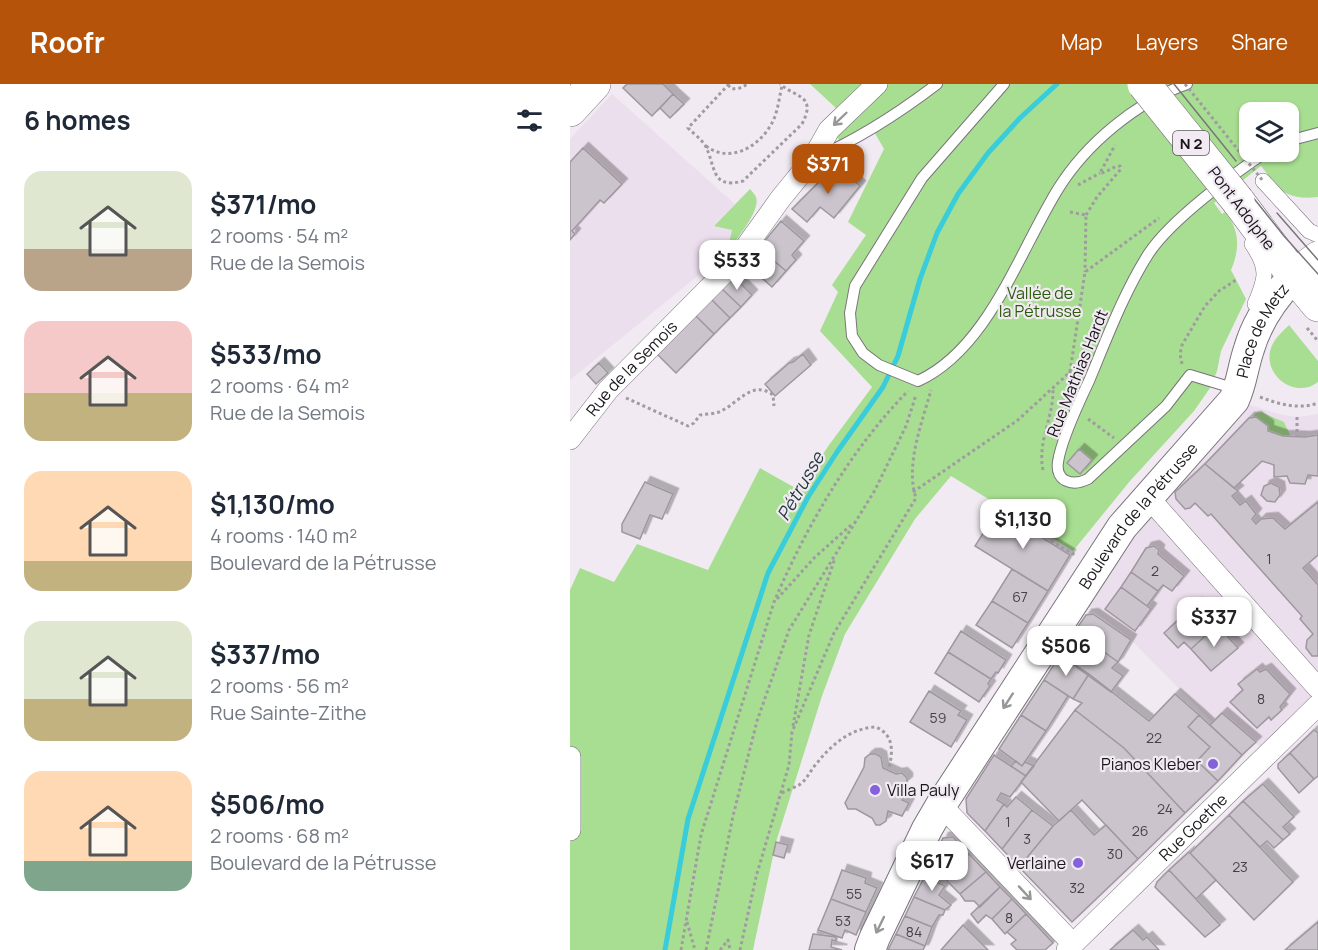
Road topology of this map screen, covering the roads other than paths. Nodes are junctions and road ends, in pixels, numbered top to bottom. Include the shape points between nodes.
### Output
1 (594, 84) edge
2 (876, 84) edge
3 (937, 84) edge
4 (1004, 84) edge
5 (1144, 84) edge
6 (1186, 84) edge
7 (570, 110) edge
8 (1318, 133) edge
9 (1299, 138) edge
10 (812, 160) junction
11 (1253, 162) edge
12 (1263, 181) road end
13 (1233, 205) junction
14 (1318, 234) edge
15 (1306, 267) edge
16 (1255, 304) dead end
17 (1318, 305) edge
18 (1236, 395) junction
19 (570, 440) edge
20 (1147, 496) junction
21 (1318, 688) edge
22 (1318, 705) edge
23 (570, 757) edge
24 (941, 806) junction
25 (570, 830) edge
26 (1070, 947) edge
27 (870, 950) edge

1 - 7 main road
2 -> 10 street, Rue de la Semois via 829,130
3 - 10 lane via 844,145
4 - 6 lane via 922,178 855,286 850,313 852,336 863,353 879,365 918,381 935,374 975,334 1058,188 1085,155 1147,103
5 - 13 main road, Pont Adolphe / N 2, bridge
8 - 9 lane
10 - 19 street, Rue de la Semois via 735,262 608,390
11 - 18 lane, Rue Mathias Hardt via 1170,228 1151,251 1126,295 1075,411 1058,470 1071,483 1088,479 1166,406 1190,375
12 - 14 street via 1309,231
13 - 15 main road, Pont Adolphe / N 2
13 - 16 street via 1264,269
15 - 17 main road, Pont Adolphe
15 - 18 main road, Place de Metz via 1278,293 1255,332
18 - 20 main road, Boulevard de la Pétrusse
20 - 21 street
20 -> 24 main road, Boulevard de la Pétrusse via 1122,526
22 - 26 street, Rue Goethe
23 - 25 street
24 -> 26 street
24 -> 27 main road, Boulevard de la Pétrusse

